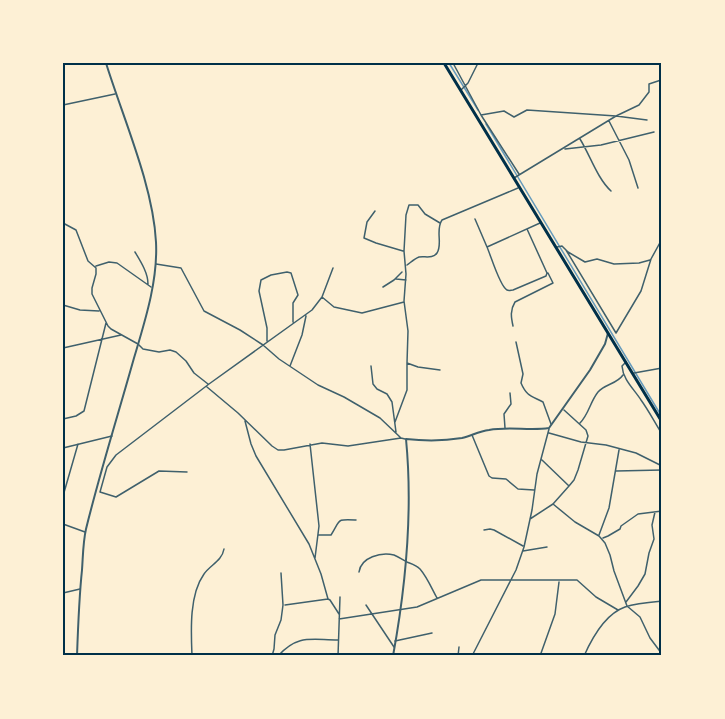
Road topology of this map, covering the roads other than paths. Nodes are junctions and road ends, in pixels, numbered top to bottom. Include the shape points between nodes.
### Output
1 (106, 63) edge
2 (444, 63) edge
3 (453, 63) edge
4 (478, 63) edge
5 (661, 80) edge
6 (465, 87) junction
7 (461, 90) junction
8 (116, 94) junction
9 (63, 105) edge
10 (481, 115) junction
11 (616, 116) junction
12 (647, 120) dead end
13 (609, 121) junction
14 (654, 132) dead end
15 (580, 138) junction
16 (620, 140) junction
17 (585, 147) junction
18 (564, 149) junction
19 (519, 175) junction
20 (514, 178) junction
21 (519, 188) junction
22 (638, 188) dead end
23 (611, 190) dead end
24 (375, 211) dead end
25 (475, 219) dead end
26 (540, 222) junction
27 (63, 223) edge
28 (440, 223) junction
29 (527, 229) junction
30 (662, 239) edge
31 (487, 248) junction
32 (555, 248) junction
33 (566, 250) junction
34 (404, 251) junction
35 (135, 252) dead end
36 (651, 260) junction
37 (156, 264) junction
38 (95, 266) junction
39 (406, 266) junction
40 (333, 268) dead end
41 (402, 272) dead end
42 (548, 273) junction
43 (395, 279) junction
44 (406, 280) junction
45 (148, 285) junction
46 (383, 287) dead end
47 (152, 288) junction
48 (322, 297) junction
49 (404, 301) junction
50 (63, 305) edge
51 (100, 311) junction
52 (306, 314) junction
53 (106, 323) junction
54 (293, 323) junction
55 (513, 326) dead end
56 (608, 333) junction
57 (121, 335) junction
58 (101, 340) junction
59 (267, 342) junction
60 (516, 342) dead end
61 (138, 344) junction
62 (263, 345) junction
63 (63, 348) edge
64 (626, 362) junction
65 (407, 363) junction
66 (290, 366) junction
67 (370, 366) dead end
68 (662, 368) edge
69 (440, 370) dead end
70 (635, 373) junction
71 (624, 374) junction
72 (208, 386) junction
73 (510, 393) dead end
74 (563, 409) junction
75 (63, 419) edge
76 (245, 420) junction
77 (662, 422) edge
78 (394, 423) junction
79 (579, 423) junction
80 (550, 427) junction
81 (505, 429) junction
82 (396, 432) junction
83 (549, 433) junction
84 (662, 434) edge
85 (472, 435) junction
86 (112, 436) junction
87 (401, 438) junction
88 (406, 439) junction
89 (585, 442) junction
90 (78, 444) junction
91 (310, 444) junction
92 (63, 448) edge
93 (619, 449) junction
94 (541, 458) junction
95 (662, 466) edge
96 (662, 470) edge
97 (615, 471) junction
98 (187, 472) dead end
99 (69, 474) junction
100 (63, 476) edge
101 (570, 486) junction
102 (534, 490) junction
103 (98, 492) junction
104 (63, 496) edge
105 (553, 504) junction
106 (662, 511) edge
107 (655, 512) junction
108 (530, 519) junction
109 (356, 520) dead end
110 (63, 524) edge
111 (484, 530) dead end
112 (86, 532) junction
113 (318, 535) junction
114 (599, 536) junction
115 (602, 538) junction
116 (524, 546) junction
117 (547, 547) dead end
118 (224, 549) dead end
119 (522, 551) junction
120 (315, 559) junction
121 (407, 562) junction
122 (359, 572) dead end
123 (281, 573) dead end
124 (512, 580) junction
125 (559, 580) junction
126 (80, 589) junction
127 (63, 592) edge
128 (340, 597) dead end
129 (328, 599) junction
130 (437, 599) junction
131 (662, 601) edge
132 (626, 602) junction
133 (366, 604) dead end
134 (284, 605) junction
135 (627, 606) junction
136 (400, 610) junction
137 (618, 610) junction
138 (339, 614) junction
139 (373, 615) junction
140 (339, 620) junction
141 (432, 633) dead end
142 (338, 640) junction
143 (395, 641) junction
144 (459, 647) dead end
145 (394, 648) junction
146 (662, 654) edge
147 (77, 656) edge
148 (192, 656) edge
149 (272, 656) edge
150 (278, 656) edge
151 (338, 656) edge
152 (393, 656) edge
153 (458, 656) edge
154 (472, 656) edge
155 (540, 656) edge
156 (584, 656) edge

1 - 8 street
2 - 7 main road
3 - 6 street
4 - 6 street
5 - 11 street via 649,84 649,92 639,105
6 - 7 street
6 - 10 street
7 - 20 main road
8 - 9 street
8 - 37 street via 147,193
10 - 11 street via 504,111 514,117 527,110
10 - 19 street
11 - 12 street
11 - 13 street
13 - 15 street
13 - 16 street
14 - 16 street
15 - 17 street
15 - 18 street
16 - 17 street
16 - 22 street
17 - 18 street
17 - 23 street
18 - 19 street
19 - 20 street
20 - 21 main road
21 - 26 main road
21 - 28 street
24 - 34 street via 367,222 364,238
25 - 31 street
26 - 29 street
26 - 32 main road
27 - 38 street via 76,230 88,261
28 - 34 street via 417,205 409,205
28 - 39 street via 437,253 417,258
29 - 31 street
29 - 42 street
30 - 36 street
31 - 42 street via 508,291
32 - 33 street via 562,246
32 - 56 main road
33 - 36 street via 585,262
33 - 36 street via 616,333 641,291
34 - 39 street
35 - 45 street
37 - 47 street
37 - 62 street via 181,268 204,310
38 - 45 street via 117,263
38 - 51 street via 92,294
39 - 44 street
40 - 48 street
41 - 43 street
42 - 55 street via 553,283 515,302 511,308
43 - 44 street
43 - 46 street
44 - 49 street
45 - 47 street
47 - 61 street
48 - 49 street via 334,307 362,313
48 - 52 street
49 - 65 street
50 - 51 street
51 - 53 street
52 - 54 street
52 - 66 street
53 - 57 street
53 - 58 street
54 - 59 street
54 - 59 street via 293,303 298,295 291,273 261,280 259,291
56 - 64 main road
56 - 74 street via 594,363
57 - 58 street
57 - 61 street
58 - 63 street
58 - 75 street via 84,411
59 - 62 street
60 - 80 street via 524,374 521,383 527,394 543,402
61 - 72 street via 159,352 176,352
61 - 86 street
62 - 66 street
62 - 72 street
64 - 70 main road
64 - 71 street via 622,366
65 - 69 street
65 - 78 street via 407,390
66 - 82 street via 380,418
67 - 78 street via 376,389 390,398
68 - 70 street
70 - 77 main road
71 - 79 street via 598,392
71 - 84 street
72 - 76 street
72 - 103 street via 116,455
73 - 81 street
74 - 79 street
74 - 80 street
76 - 91 street via 278,450
76 - 120 street via 256,456
78 - 82 street
79 - 89 street via 588,436
80 - 81 street
80 - 83 street
81 - 85 street
82 - 87 street
83 - 89 street
83 - 94 street
85 - 88 street via 445,440
85 - 102 street via 489,476 506,479 518,489
86 - 90 street
86 - 103 street
87 - 88 street
87 - 91 street via 348,446
88 - 121 street
89 - 93 street
89 - 101 street
90 - 92 street
90 - 99 street
91 - 113 street
93 - 95 street
93 - 97 street
94 - 101 street
94 - 102 street
96 - 97 street
97 - 114 street via 609,508
98 - 103 street via 159,471 116,497
99 - 100 street
99 - 104 street
101 - 105 street
102 - 108 street
103 - 112 street
105 - 108 street
105 - 114 street
106 - 107 street
107 - 115 street via 638,514
107 - 132 street via 654,539 645,573
108 - 116 street
109 - 113 street via 343,519 331,535
110 - 112 street
111 - 116 street via 494,530
112 - 126 street
113 - 120 street
114 - 115 street
115 - 132 street
116 - 119 street
117 - 119 street
118 - 148 street via 204,574 195,595
119 - 124 street
120 - 129 street
121 - 122 street via 394,555 374,556 363,562
121 - 130 street via 419,568
121 - 136 street
123 - 134 street
124 - 125 street
124 - 130 street via 482,580
124 - 154 street
125 - 137 street via 578,580
125 - 155 street via 555,614
126 - 127 street
126 - 147 street
128 - 138 street
129 - 134 street
129 - 138 street
130 - 136 street
131 - 135 street
132 - 135 street
133 - 139 street
134 - 149 street
135 - 137 street
135 - 146 street via 640,617
136 - 139 street
136 - 143 street
137 - 156 street via 599,629
138 - 140 street
139 - 140 street
139 - 145 street
140 - 142 street
141 - 143 street
142 - 150 street via 297,641
142 - 151 street
143 - 145 street
144 - 153 street
145 - 152 street

